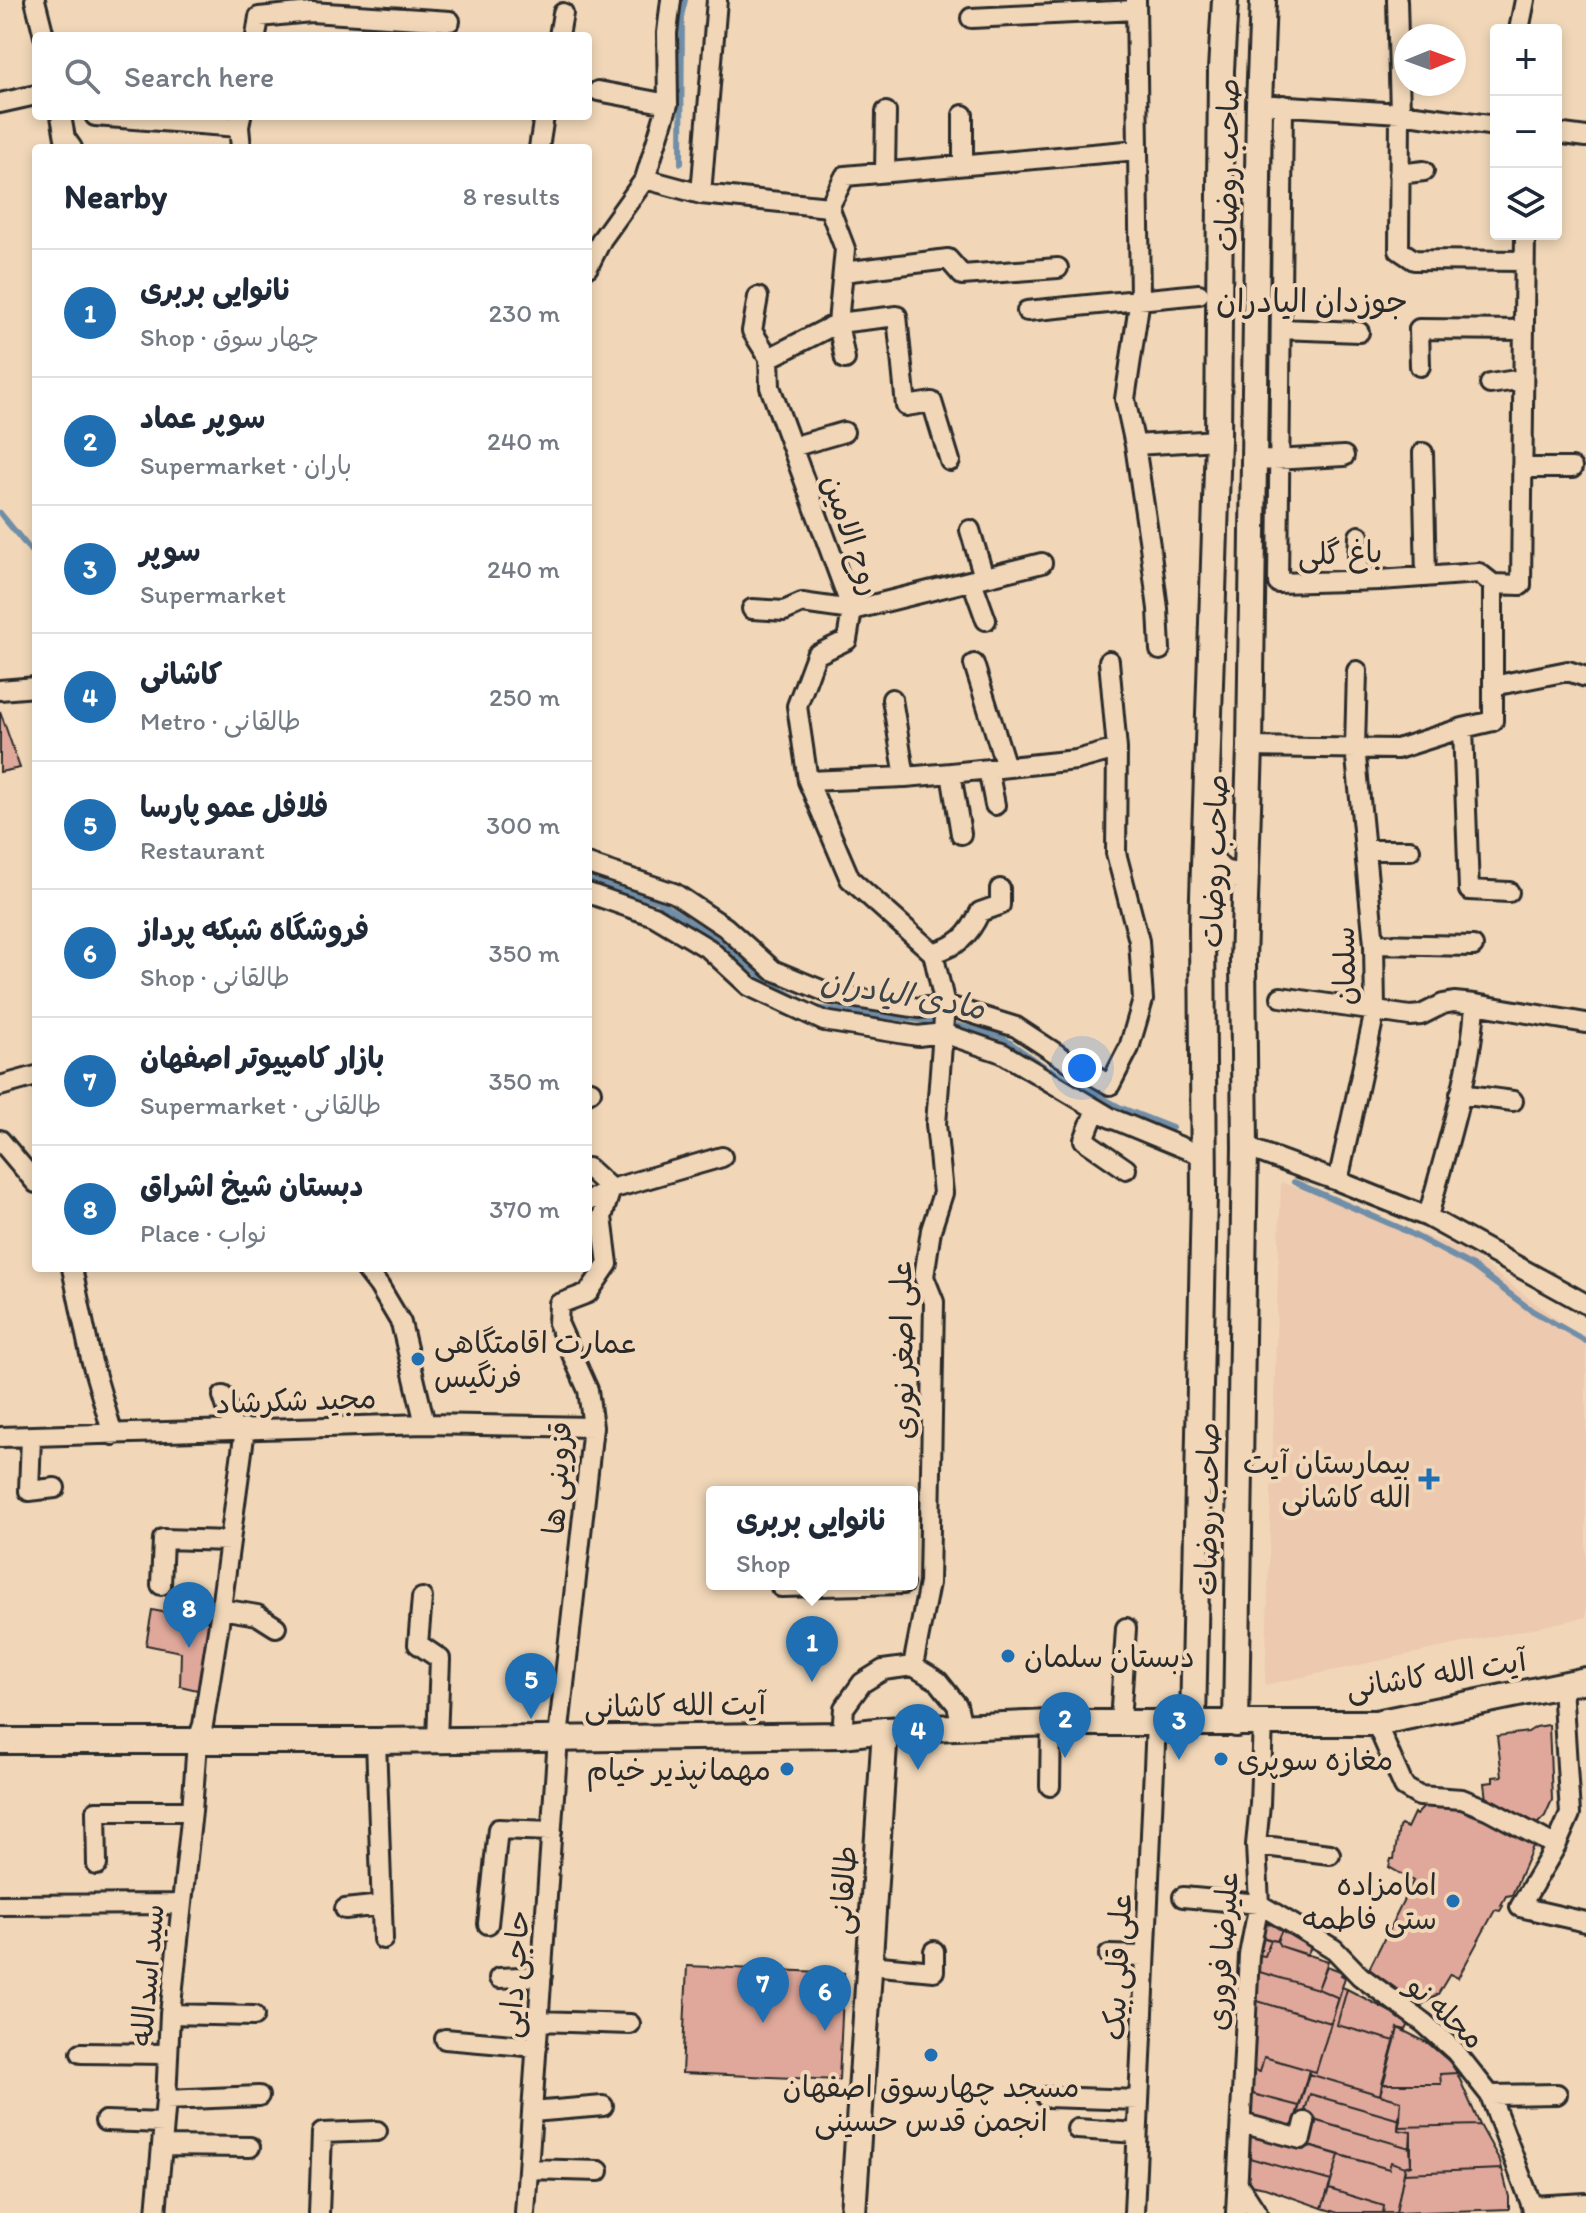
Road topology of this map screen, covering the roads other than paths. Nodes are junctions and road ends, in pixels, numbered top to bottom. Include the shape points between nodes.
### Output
1 (35, 0) edge
2 (671, 0) edge
3 (717, 0) edge
4 (1225, 0) edge
5 (1263, 0) edge
6 (1397, 0) edge
7 (1525, 0) edge
8 (1136, 5) edge
9 (563, 13) dead end
10 (971, 18) dead end
11 (450, 21) dead end
12 (1520, 24) edge
13 (43, 32) edge
14 (257, 32) edge
15 (560, 32) edge
16 (598, 91) dead end
17 (32, 96) edge
18 (0, 103) edge
19 (668, 104) junction
20 (1259, 104) junction
21 (1283, 105) junction
22 (886, 112) dead end
23 (1400, 113) junction
24 (963, 115) dead end
25 (62, 120) edge
26 (211, 120) edge
27 (543, 120) edge
28 (240, 121) edge
29 (1490, 125) edge
30 (1562, 134) edge
31 (1586, 137) edge
32 (69, 144) edge
33 (241, 144) edge
34 (540, 144) edge
35 (1137, 150) junction
36 (963, 165) junction
37 (1424, 171) dead end
38 (885, 172) junction
39 (1399, 174) junction
40 (645, 179) junction
41 (701, 194) junction
42 (829, 207) junction
43 (595, 236) edge
44 (1525, 240) edge
45 (1524, 261) junction
46 (1058, 268) dead end
47 (843, 272) junction
48 (1199, 294) dead end
49 (758, 297) dead end
50 (1140, 298) junction
51 (1027, 311) dead end
52 (838, 323) junction
53 (1281, 329) junction
54 (1524, 330) junction
55 (1359, 332) dead end
56 (769, 358) junction
57 (845, 359) dead end
58 (1420, 366) dead end
59 (1523, 379) junction
60 (1490, 384) dead end
61 (844, 432) dead end
62 (1218, 440) junction
63 (1135, 445) junction
64 (792, 447) junction
65 (1423, 453) dead end
66 (1344, 456) dead end
67 (1280, 460) junction
68 (950, 461) dead end
69 (1255, 461) junction
70 (1522, 468) junction
71 (1572, 468) dead end
72 (970, 530) dead end
73 (1359, 536) dead end
74 (1042, 563) dead end
75 (1426, 577) junction
76 (978, 579) junction
77 (1357, 581) junction
78 (1493, 584) junction
79 (752, 609) dead end
80 (852, 610) junction
81 (986, 620) dead end
82 (1160, 650) dead end
83 (1109, 661) dead end
84 (974, 664) dead end
85 (1357, 671) dead end
86 (1586, 677) edge
87 (1493, 686) junction
88 (32, 687) edge
89 (0, 690) edge
90 (892, 699) dead end
91 (1463, 728) junction
92 (1250, 747) junction
93 (1355, 747) junction
94 (1117, 749) junction
95 (997, 768) junction
96 (951, 773) junction
97 (905, 777) junction
98 (808, 781) junction
99 (995, 805) dead end
100 (961, 834) dead end
101 (1206, 850) junction
102 (1365, 850) junction
103 (1410, 850) dead end
104 (592, 865) edge
105 (1246, 875) junction
106 (1000, 889) dead end
107 (1509, 892) dead end
108 (592, 894) edge
109 (1202, 927) junction
110 (1374, 944) junction
111 (1473, 946) dead end
112 (933, 953) junction
113 (1243, 961) junction
114 (1281, 997) dead end
115 (1475, 1004) junction
116 (945, 1005) junction
117 (1375, 1011) junction
118 (1586, 1023) edge
119 (1016, 1027) junction
120 (943, 1033) junction
121 (1002, 1053) junction
122 (32, 1077) edge
123 (0, 1086) edge
124 (1460, 1094) junction
125 (1513, 1101) dead end
126 (1096, 1109) junction
127 (0, 1140) edge
128 (1245, 1147) junction
129 (1203, 1156) junction
130 (722, 1157) dead end
131 (1126, 1169) dead end
132 (592, 1172) edge
133 (32, 1178) edge
134 (1338, 1181) junction
135 (611, 1189) junction
136 (592, 1199) edge
137 (1428, 1217) junction
138 (73, 1272) edge
139 (368, 1272) edge
140 (1586, 1304) edge
141 (223, 1396) dead end
142 (425, 1424) junction
143 (593, 1427) junction
144 (240, 1430) junction
145 (113, 1435) junction
146 (0, 1437) edge
147 (31, 1437) junction
148 (55, 1488) dead end
149 (230, 1541) junction
150 (920, 1584) edge
151 (161, 1585) dead end
152 (422, 1598) dead end
153 (221, 1609) junction
154 (276, 1627) dead end
155 (1126, 1628) dead end
156 (913, 1666) junction
157 (1586, 1680) edge
158 (1562, 1686) junction
159 (886, 1722) junction
160 (1263, 1722) junction
161 (1051, 1723) junction
162 (1120, 1723) junction
163 (1156, 1723) junction
164 (1193, 1723) junction
165 (1376, 1723) junction
166 (1236, 1724) junction
167 (962, 1726) junction
168 (842, 1735) junction
169 (558, 1738) junction
170 (437, 1740) junction
171 (0, 1741) edge
172 (376, 1741) junction
173 (197, 1742) junction
174 (1050, 1786) dead end
175 (192, 1811) junction
176 (1578, 1814) edge
177 (552, 1831) junction
178 (1256, 1845) junction
179 (1556, 1846) junction
180 (1330, 1854) dead end
181 (97, 1865) dead end
182 (1183, 1897) dead end
183 (181, 1904) junction
184 (1259, 1904) junction
185 (0, 1905) edge
186 (382, 1905) junction
187 (345, 1909) dead end
188 (1586, 1922) edge
189 (488, 1924) dead end
190 (383, 1939) dead end
191 (934, 1951) dead end
192 (1109, 1955) dead end
193 (1144, 1956) junction
194 (870, 1965) junction
195 (542, 1976) junction
196 (499, 1978) dead end
197 (170, 2014) junction
198 (254, 2016) dead end
199 (539, 2021) junction
200 (630, 2024) dead end
201 (445, 2039) dead end
202 (537, 2047) junction
203 (81, 2053) dead end
204 (167, 2054) junction
205 (1557, 2094) dead end
206 (1490, 2095) junction
207 (259, 2096) dead end
208 (1046, 2097) dead end
209 (166, 2100) junction
210 (1139, 2100) junction
211 (603, 2106) dead end
212 (532, 2112) junction
213 (105, 2121) dead end
214 (1305, 2122) dead end
215 (164, 2123) junction
216 (1241, 2123) junction
217 (1077, 2129) dead end
218 (377, 2131) dead end
219 (1137, 2133) junction
220 (162, 2146) junction
221 (250, 2147) dead end
222 (528, 2169) junction
223 (599, 2171) dead end
224 (1238, 2184) junction
225 (1586, 2203) edge
226 (1532, 2210) edge
227 (156, 2213) edge
228 (319, 2213) edge
229 (525, 2213) edge
230 (853, 2213) edge
231 (1134, 2213) edge
232 (1236, 2213) edge
233 (1257, 2213) edge

1 - 13 street
2 - 19 street
3 - 41 street
4 - 62 street, صاحب روضات
5 - 20 street, صاحب روضات
6 - 23 street
7 - 12 street
8 - 10 street
8 - 35 street
9 - 15 street
11 - 14 street via 311,12 259,17
16 - 19 street
17 - 18 street
19 - 40 street
20 - 21 street
20 - 69 street, صاحب روضات
21 - 23 street
21 - 53 street, باغ گلی
22 - 38 street
23 - 29 street
23 - 39 street
24 - 36 street
25 - 32 street
26 - 28 street
27 - 34 street
28 - 33 street
30 - 31 street
35 - 36 street
35 - 50 street
36 - 38 street
37 - 39 street
38 - 42 street via 845,176
39 - 45 street via 1399,250 1414,260
40 - 41 street
40 - 43 street
41 - 42 street
42 - 47 street via 845,249
44 - 45 street
45 - 54 street
46 - 47 street via 962,275 948,259
47 - 52 street
48 - 50 street
49 - 56 street, روح الامین via 752,331
50 - 51 street
50 - 63 street via 1125,399
52 - 56 street
52 - 57 street
52 - 68 street via 897,316 906,406 932,402
53 - 55 street
53 - 67 street, باغ گلی
54 - 58 street via 1419,329
54 - 59 street
56 - 64 street, روح الامین via 770,387
59 - 60 street
59 - 70 street
61 - 64 street
62 - 63 street
62 - 101 street, صاحب روضات
63 - 82 street
64 - 80 street, روح الامین
65 - 75 street
66 - 67 street
67 - 69 street
67 - 77 street, باغ گلی via 1278,583
69 - 92 street, صاحب روضات
70 - 71 street
70 - 78 street via 1521,585
72 - 76 street
73 - 77 street
74 - 76 street
75 - 77 street, باغ گلی
75 - 78 street, باغ گلی via 1479,573
76 - 80 street
76 - 81 street
78 - 87 street
79 - 80 street via 784,611 802,603
80 - 98 street, روح الامین via 847,640 816,655 797,706
83 - 94 street
84 - 95 street
85 - 93 street, سلمان
86 - 87 street via 1568,671
87 - 91 street via 1493,721
88 - 89 street
90 - 97 street
91 - 93 street via 1397,749
91 - 107 street via 1469,890
92 - 93 street
92 - 105 street, صاحب روضات
93 - 102 street, سلمان
94 - 95 street via 1076,760
94 - 119 street via 1116,853 1139,941 1143,1000 1129,1048 1110,1085
95 - 96 street
95 - 99 street
96 - 97 street
96 - 100 street
97 - 98 street
98 - 112 street, روح الامین via 850,879
101 - 105 street via 1215,867 1230,876
101 - 109 street, صاحب روضات
102 - 103 street
102 - 110 street, سلمان
104 - 116 street via 674,893 725,927 773,970 831,994 919,1008
105 - 113 street, صاحب روضات
106 - 112 street via 1000,905 980,912 956,946
108 - 120 street via 654,916 709,949 749,986 824,1021 918,1036
109 - 113 street via 1216,916 1231,922
109 - 129 street, صاحب روضات
110 - 111 street
110 - 117 street, سلمان
112 - 116 street
113 - 128 street, صاحب روضات
114 - 117 street
115 - 117 street via 1443,1004 1410,1016
115 - 118 street
115 - 124 street
116 - 119 street
116 - 120 street, علی اصغر نوری
117 - 134 street, سلمان
119 - 121 street
120 - 121 street
120 - 150 street, علی اصغر نوری via 936,1124 943,1193 924,1277 934,1302
121 - 126 street
122 - 123 street
124 - 125 street
124 - 137 street
126 - 129 street
126 - 131 street via 1084,1140
127 - 133 street
128 - 134 street
128 - 166 street, صاحب روضات
129 - 164 street, صاحب روضات
130 - 135 street
132 - 135 street
134 - 137 street
135 - 136 street
135 - 143 street, قزوینی ها via 602,1217 608,1264 588,1293 559,1304 558,1323 588,1390
137 - 140 street
138 - 145 street
139 - 142 street via 401,1323
141 - 144 street
142 - 143 street, مجید شکرشاد
142 - 144 street, مجید شکرشاد
143 - 169 street, قزوینی ها
144 - 145 street, مجید شکرشاد
144 - 149 street, سید اسدالله
145 - 147 street, مجید شکرشاد
146 - 147 street, مجید شکرشاد
147 - 148 street via 29,1491
149 - 151 street via 163,1539
149 - 153 street, سید اسدالله
150 - 156 street, علی اصغر نوری
152 - 170 street via 418,1644 440,1659
153 - 154 street via 257,1615
153 - 173 street, سید اسدالله
155 - 162 street
156 - 167 street via 948,1693
156 - 168 street via 883,1670 862,1683 844,1708
157 - 158 street, آیت الله کاشانی
158 - 165 street, آیت الله کاشانی
158 - 176 street
159 - 167 street, آیت الله کاشانی
159 - 168 street, آیت الله کاشانی
159 - 194 street, طالقانی
160 - 165 street, آیت الله کاشانی
160 - 166 street, آیت الله کاشانی
160 - 178 street, علیرضا فروری
161 - 162 street, آیت الله کاشانی
161 - 167 street, آیت الله کاشانی
161 - 174 street
162 - 163 street, آیت الله کاشانی
163 - 164 street, آیت الله کاشانی
163 - 193 street, علی قلی بیک
164 - 166 street, آیت الله کاشانی
165 - 179 street via 1404,1787 1419,1796 1462,1799
168 - 169 street, آیت الله کاشانی
169 - 170 street, آیت الله کاشانی
169 - 177 street, حاجی دایی
170 - 172 street, آیت الله کاشانی
171 - 173 street, آیت الله کاشانی
172 - 173 street, آیت الله کاشانی
172 - 186 street
173 - 175 street, سید اسدالله
175 - 181 street via 96,1811
175 - 183 street, سید اسدالله
176 - 179 street
177 - 189 street via 498,1829
177 - 195 street, حاجی دایی
178 - 180 street
178 - 184 street, علیرضا فروری
179 - 188 street via 1520,1907
182 - 184 street
183 - 185 street
183 - 197 street, سید اسدالله
184 - 206 street, محله نو via 1334,1949 1360,1976 1424,2023
184 - 216 street, علیرضا فروری via 1249,1955
186 - 187 street
186 - 190 street
191 - 194 street via 934,1971
192 - 193 street
193 - 210 street, علی قلی بیک
194 - 230 street, طالقانی
195 - 196 street
195 - 199 street, حاجی دایی
197 - 198 street
197 - 204 street, سید اسدالله
199 - 200 street
199 - 202 street, حاجی دایی
201 - 202 street
202 - 212 street, حاجی دایی
203 - 204 street
204 - 209 street, سید اسدالله
205 - 206 street
206 - 226 street, محله نو
207 - 209 street
208 - 210 street
209 - 215 street, سید اسدالله
210 - 219 street, علی قلی بیک
211 - 212 street
212 - 222 street, حاجی دایی
213 - 215 street
214 - 216 street via 1301,2139
215 - 220 street, سید اسدالله
216 - 224 street, علیرضا فروری
217 - 219 street
218 - 228 street via 322,2133
219 - 231 street, علی قلی بیک
220 - 221 street
220 - 227 street, سید اسدالله
222 - 223 street
222 - 229 street, حاجی دایی
224 - 232 street, علیرضا فروری
224 - 233 street
225 - 226 street

